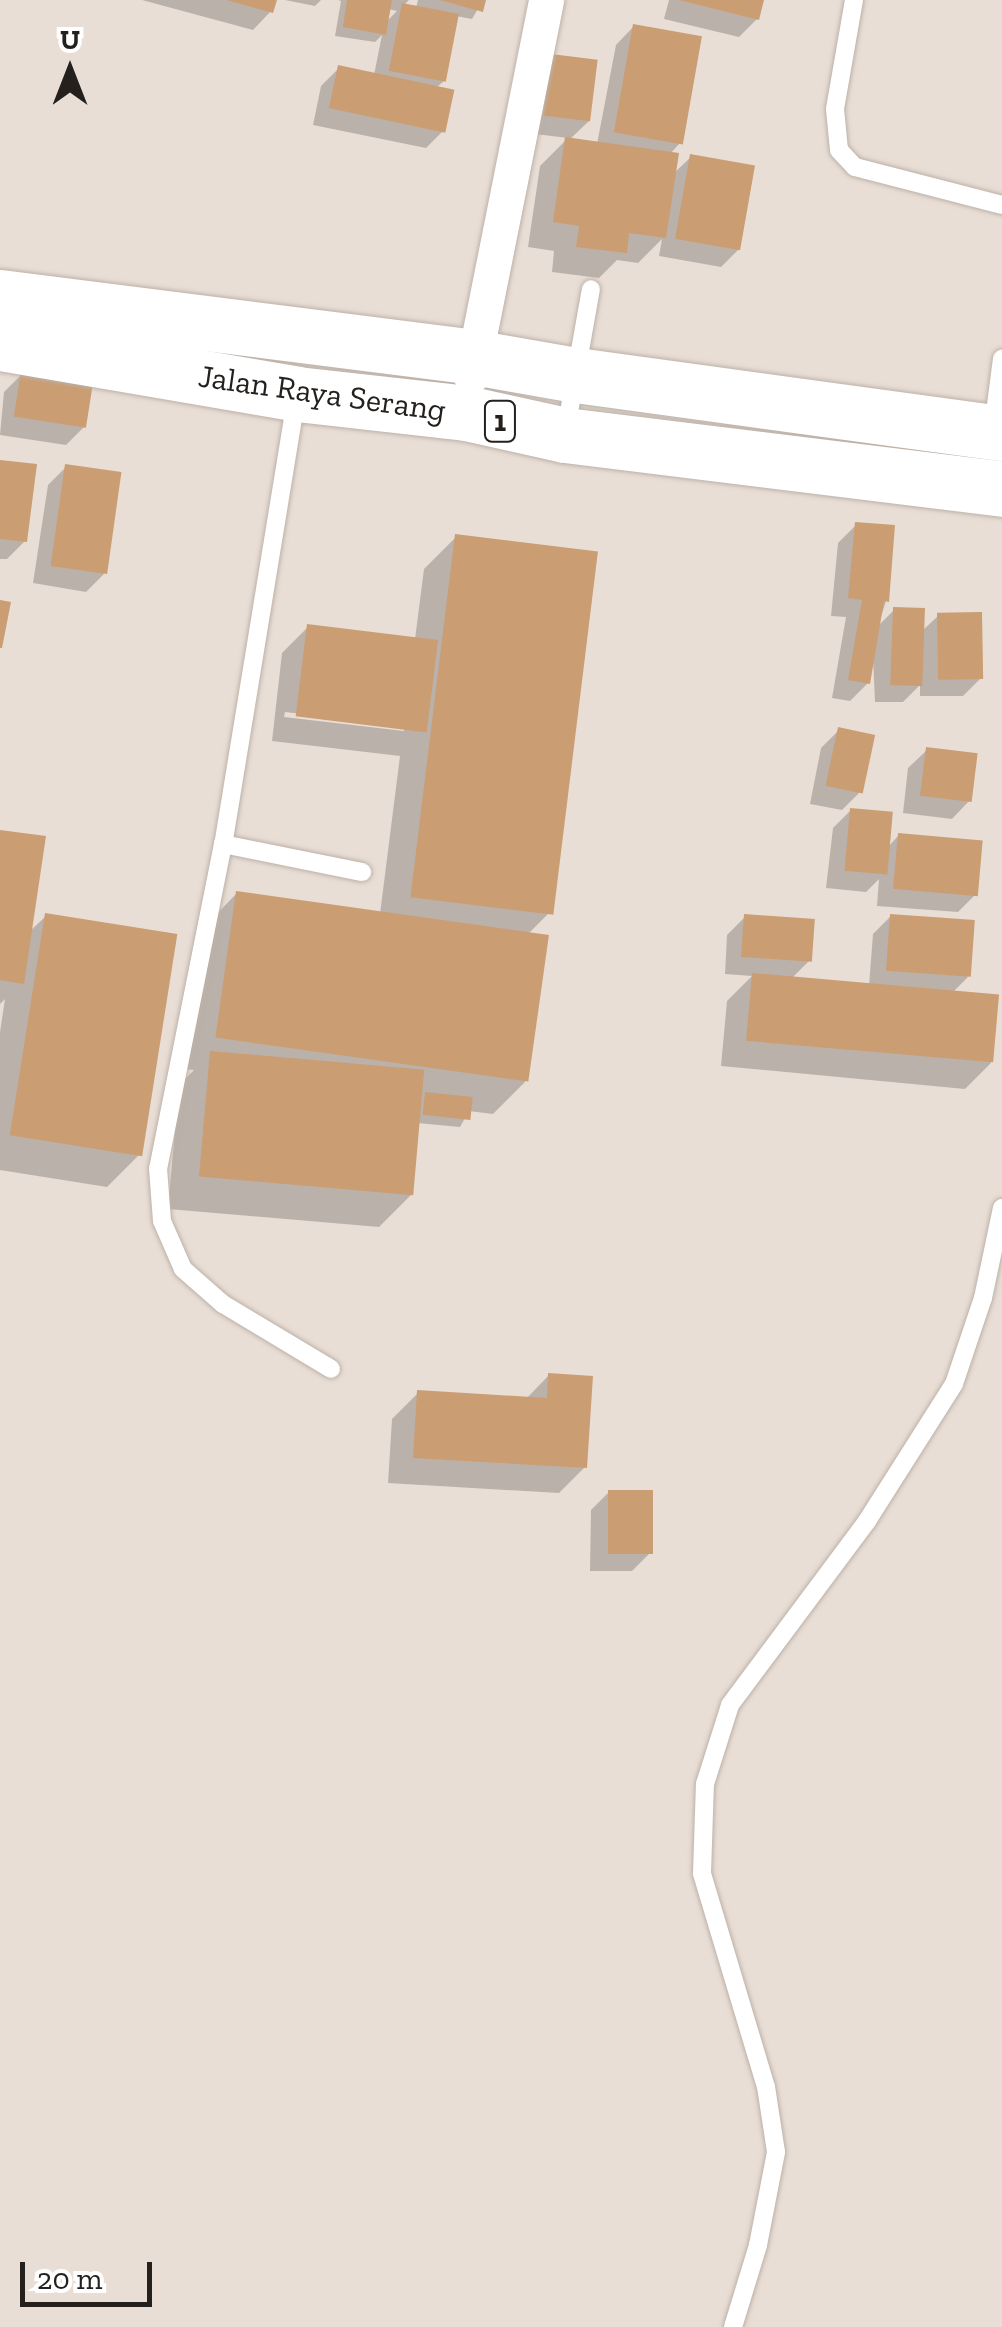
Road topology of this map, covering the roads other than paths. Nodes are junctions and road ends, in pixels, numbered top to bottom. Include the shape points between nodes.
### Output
1 (546, 0) edge
2 (854, 0) edge
3 (1002, 205) edge
4 (591, 289) dead end
5 (0, 297) edge
6 (0, 342) edge
7 (473, 357) junction
8 (1002, 359) edge
9 (576, 375) junction
10 (297, 394) junction
11 (466, 414) junction
12 (565, 435) junction
13 (994, 460) edge
14 (223, 844) junction
15 (362, 872) dead end
16 (1002, 1208) edge
17 (331, 1369) dead end
18 (733, 2327) edge

1 - 7 street
2 - 3 lane via 835,109 840,150 855,167
4 - 9 lane
5 - 7 highway, Jalan Raya Serang / 1
6 - 10 highway, Jalan Raya Serang / 1
7 - 9 highway, Jalan Raya Serang / 1
7 - 11 street
8 - 13 lane
9 - 12 lane
9 - 13 highway, Jalan Raya Serang / 1
10 - 11 highway, Jalan Raya Serang / 1
10 - 14 lane
11 - 12 highway, Jalan Raya Serang / 1
12 - 13 highway, Jalan Raya Serang / 1
14 - 15 lane
14 - 17 lane via 158,1168 162,1222 184,1269 223,1304
16 - 18 lane via 983,1298 954,1384 867,1520 730,1706 704,1784 702,1873 766,2087 776,2152

